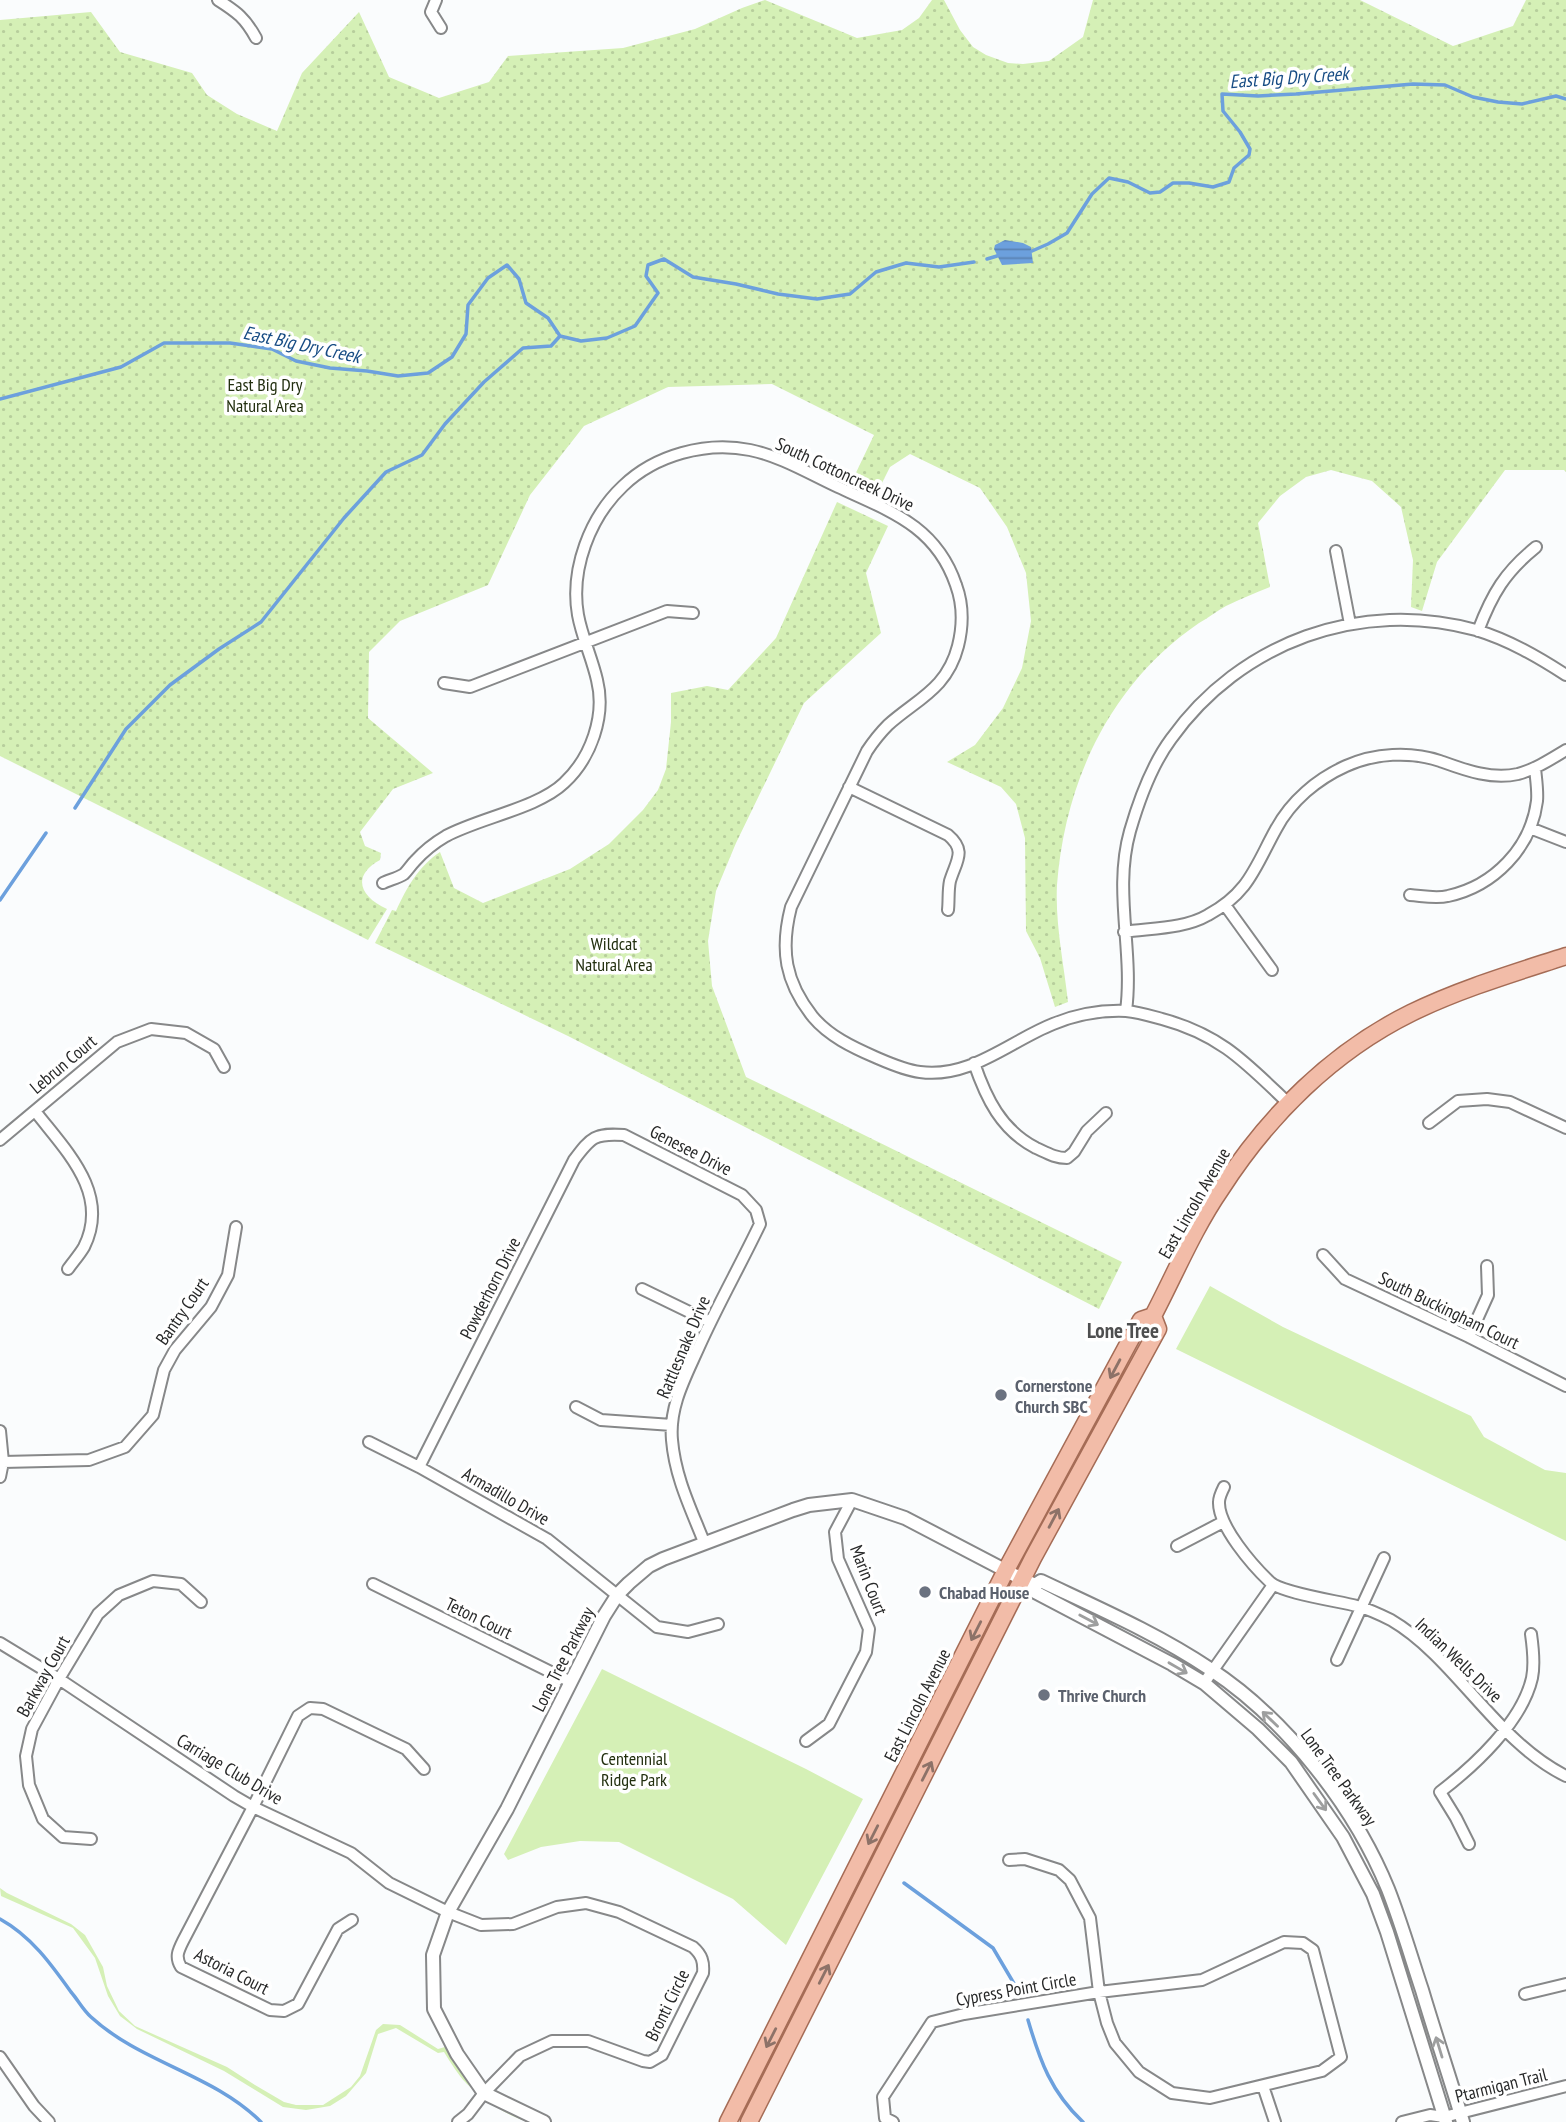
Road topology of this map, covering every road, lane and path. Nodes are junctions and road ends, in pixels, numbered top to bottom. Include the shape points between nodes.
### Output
1 (218, 0) edge
2 (436, 0) edge
3 (441, 28) dead end
4 (256, 38) dead end
5 (1536, 547) dead end
6 (1336, 551) dead end
7 (693, 613) dead end
8 (1350, 624) junction
9 (1478, 631) junction
10 (585, 643) junction
11 (1566, 675) edge
12 (444, 684) dead end
13 (1566, 750) edge
14 (1535, 768) junction
15 (849, 787) junction
16 (1530, 828) junction
17 (1566, 842) edge
18 (383, 883) dead end
19 (1410, 895) dead end
20 (1225, 905) junction
21 (948, 910) dead end
22 (1124, 932) junction
23 (1566, 957) edge
24 (1272, 970) dead end
25 (1126, 1011) junction
26 (974, 1063) junction
27 (224, 1067) dead end
28 (1289, 1103) junction
29 (35, 1111) junction
30 (1106, 1113) dead end
31 (1429, 1123) dead end
32 (1566, 1128) edge
33 (603, 1134) joint
34 (0, 1140) edge
35 (756, 1210) joint
36 (236, 1227) dead end
37 (1323, 1255) dead end
38 (1487, 1266) dead end
39 (68, 1269) dead end
40 (642, 1289) dead end
41 (1153, 1316) junction
42 (710, 1322) junction
43 (1469, 1337) junction
44 (1566, 1386) edge
45 (576, 1407) dead end
46 (671, 1425) junction
47 (0, 1431) edge
48 (369, 1442) dead end
49 (3, 1462) junction
50 (419, 1467) junction
51 (0, 1477) edge
52 (1224, 1487) dead end
53 (852, 1500) junction
54 (1223, 1522) junction
55 (704, 1542) junction
56 (1177, 1546) dead end
57 (1384, 1558) dead end
58 (1006, 1570) junction
59 (1029, 1582) junction
60 (373, 1584) dead end
61 (1273, 1585) junction
62 (618, 1594) junction
63 (201, 1602) dead end
64 (1360, 1607) junction
65 (718, 1624) dead end
66 (1531, 1634) dead end
67 (0, 1643) edge
68 (1337, 1660) dead end
69 (1213, 1670) junction
70 (59, 1679) junction
71 (570, 1682) junction
72 (1204, 1683) junction
73 (1504, 1729) junction
74 (806, 1741) dead end
75 (424, 1769) dead end
76 (1566, 1776) edge
77 (253, 1807) junction
78 (91, 1839) dead end
79 (1469, 1844) dead end
80 (1009, 1860) dead end
81 (448, 1912) junction
82 (352, 1920) dead end
83 (1566, 1984) edge
84 (1099, 1992) junction
85 (1525, 1994) dead end
86 (0, 2057) edge
87 (1263, 2086) junction
88 (1566, 2086) edge
89 (484, 2093) junction
90 (1461, 2117) edge
91 (1444, 2120) edge
92 (48, 2122) edge
93 (458, 2122) edge
94 (544, 2122) edge
95 (728, 2122) edge
96 (749, 2122) edge
97 (893, 2122) edge
98 (1275, 2122) edge
99 (1402, 2122) edge

1 - 4 street via 240,14
2 - 3 street via 431,12
5 - 9 street via 1495,590
6 - 8 street
7 - 10 street via 667,611
8 - 9 street via 1412,620
8 - 22 street via 1279,646 1249,664 1193,712 1170,740 1152,772 1129,835 1122,900
9 - 11 street via 1520,648
10 - 12 street via 470,687
10 - 15 street, South Cottoncreek Drive via 577,593 593,525 624,485 664,459 706,448 748,449 896,515 917,528 944,557 958,590 961,631 953,659 937,685 877,737
10 - 18 street, South Cottoncreek Drive via 600,699 593,738 576,771 545,796 446,836 403,875
13 - 14 street
14 - 16 street via 1537,799
14 - 20 street via 1516,774 1476,773 1438,760 1402,755 1381,755 1344,766 1308,789 1291,807 1254,874
15 - 21 street via 956,842 958,863 949,883
15 - 26 street, South Cottoncreek Drive via 791,907 785,929 788,971 796,992 835,1037 901,1068 939,1072
16 - 17 street
16 - 19 street via 1510,860 1480,884 1447,896
20 - 22 street via 1190,922
20 - 24 street
22 - 25 street via 1129,973
23 - 28 main road, East Lincoln Avenue via 1412,1013 1349,1050
25 - 26 street, South Cottoncreek Drive via 1072,1017
25 - 28 street, South Cottoncreek Drive via 1178,1023 1217,1041
26 - 30 street via 1000,1119 1025,1143 1056,1158 1074,1152
27 - 29 street, Lebrun Court via 214,1049 186,1033 151,1029 117,1042
28 - 41 main road, East Lincoln Avenue via 1250,1146 1220,1189
29 - 34 street, Lebrun Court
29 - 39 street via 79,1167 92,1197 90,1230 84,1248
31 - 32 street via 1458,1101 1487,1099 1510,1102
33 - 35 street, Genesee Drive via 624,1135 742,1195
33 - 50 street, Powderhorn Drive via 588,1142 574,1160
35 - 42 street, Rattlesnake Drive via 760,1224
36 - 49 street, Bantry Court via 228,1275 211,1307 164,1370 153,1415 125,1447 89,1460
37 - 43 street, South Buckingham Court via 1345,1279
38 - 43 street via 1488,1295
40 - 42 street
41 -> 58 main road, East Lincoln Avenue via 1141,1320
59 -> 41 main road, East Lincoln Avenue via 1158,1329
42 - 46 street, Rattlesnake Drive via 681,1387
43 - 44 street, South Buckingham Court
45 - 46 street via 601,1420
46 - 55 street, Rattlesnake Drive via 678,1477
47 - 49 street
48 - 50 street, Armadillo Drive
49 - 51 street
50 - 62 street, Armadillo Drive via 547,1539
52 - 54 street via 1219,1502
53 - 55 street, Lone Tree Parkway via 808,1505
53 - 58 street, Lone Tree Parkway via 905,1518
53 - 74 street, Marin Court via 835,1532 838,1559 869,1629 866,1652 829,1724
54 - 56 street
54 - 61 street
55 - 62 street, Lone Tree Parkway via 649,1566
57 - 64 street
58 - 59 street, Lone Tree Parkway
58 -> 95 main road, East Lincoln Avenue
59 - 69 street, Lone Tree Parkway via 1041,1581 1102,1610
59 -> 72 street, Lone Tree Parkway via 1035,1592
96 -> 59 main road, East Lincoln Avenue
60 - 71 street, Teton Court
61 - 64 street, Indian Wells Drive
61 - 69 street
62 - 65 street, Armadillo Drive via 657,1627 688,1632
62 - 71 street, Lone Tree Parkway
63 - 70 street, Barkway Court via 181,1584 153,1581 119,1595 98,1614
64 - 68 street
64 - 73 street, Indian Wells Drive via 1391,1620 1414,1637
66 - 73 street via 1528,1693
67 - 70 street, Carriage Club Drive
69 - 72 street
90 -> 69 street, Lone Tree Parkway via 1392,1901 1357,1829 1302,1752 1270,1717
70 - 77 street, Carriage Club Drive
70 - 78 street, Barkway Court via 32,1729 26,1756 29,1785 43,1819 63,1837
71 - 81 street, Lone Tree Parkway via 507,1809
72 -> 91 street, Lone Tree Parkway via 1290,1762 1348,1845 1387,1933
73 - 76 street, Indian Wells Drive
73 - 79 street via 1465,1773 1440,1793
75 - 77 street via 406,1749 323,1709 310,1708 298,1716
77 - 81 street, Carriage Club Drive via 351,1853 389,1883
77 - 82 street, Astoria Court via 177,1953 181,1967 270,2010 284,2011 298,2004 338,1929
80 - 84 street via 1026,1859 1059,1870 1070,1880 1090,1918
81 - 89 street, Lone Tree Parkway via 433,1955 434,2009
81 - 89 street, Bronti Circle via 481,1925 513,1924 557,1907 586,1903 619,1912 693,1947 703,1959 703,1973 656,2060 643,2061 588,2041 552,2041 520,2056
83 - 85 street
84 - 87 street, Cypress Point Circle via 1115,2043 1139,2072 1172,2093 1210,2098
84 - 87 street, Cypress Point Circle via 1202,1980 1284,1942 1303,1943 1313,1950 1340,2057 1322,2071
84 - 97 street, Cypress Point Circle via 932,2022 883,2097 885,2118
86 - 92 street
87 - 98 street
88 - 90 street, Ptarmigan Trail
89 - 93 street
89 - 94 street, Lone Tree Parkway
90 - 91 street, Ptarmigan Trail
91 - 99 street, Ptarmigan Trail via 1430,2115

